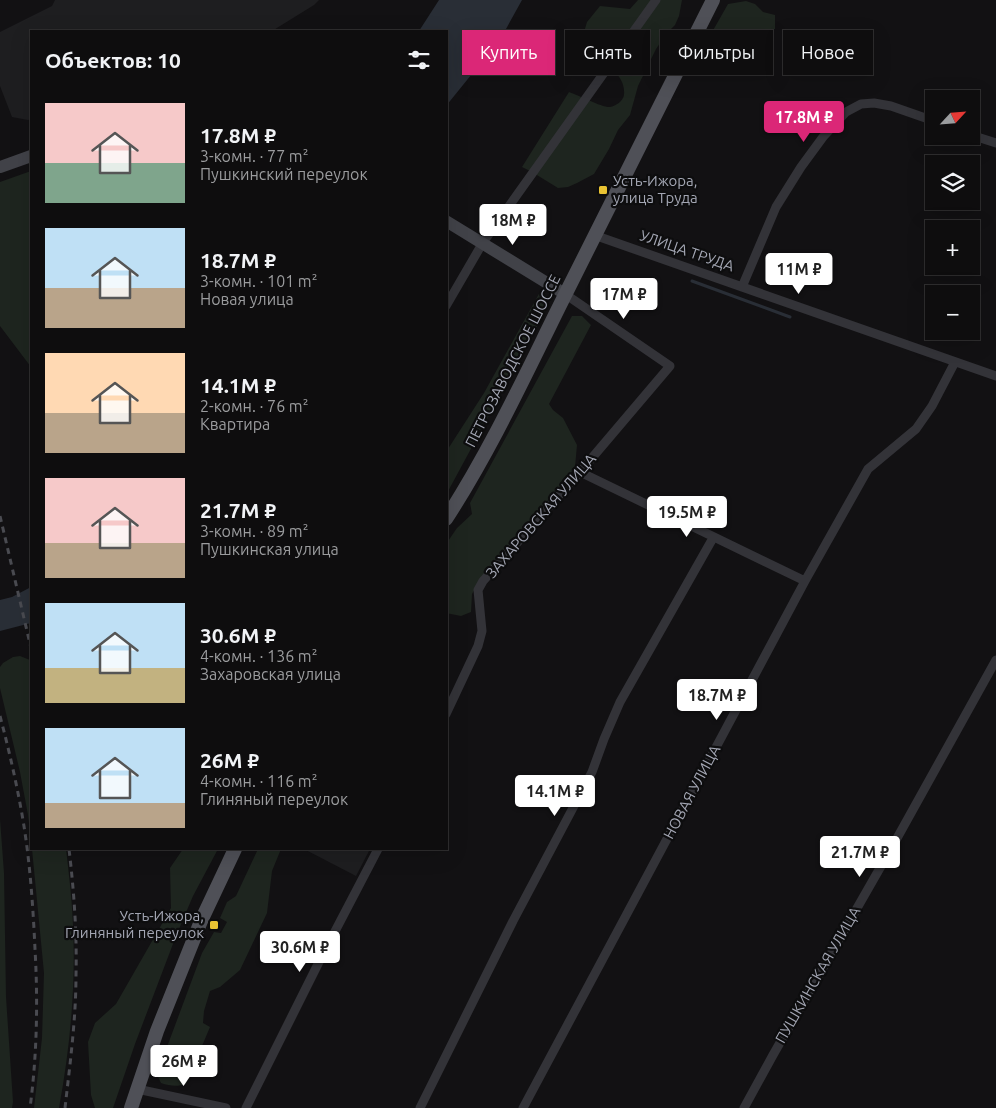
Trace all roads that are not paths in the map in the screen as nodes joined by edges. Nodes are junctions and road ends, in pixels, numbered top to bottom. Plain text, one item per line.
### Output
1 (656, 0) edge
2 (713, 0) edge
3 (925, 119) edge
4 (980, 138) edge
5 (996, 143) edge
6 (30, 156) edge
7 (0, 167) edge
8 (448, 222) edge
9 (594, 235) junction
10 (482, 244) junction
11 (742, 287) junction
12 (565, 294) junction
13 (448, 303) edge
14 (955, 362) junction
15 (996, 376) edge
16 (580, 472) junction
17 (448, 517) edge
18 (713, 538) junction
19 (804, 582) junction
20 (996, 660) edge
21 (448, 710) edge
22 (235, 850) edge
23 (377, 850) edge
24 (138, 1089) junction
25 (131, 1108) edge
26 (226, 1108) edge
27 (246, 1108) edge
28 (420, 1108) edge
29 (523, 1108) edge
30 (744, 1108) edge

1 - 10 street
2 - 9 main road, ПЕТРОЗАВОДСКОЕ ШОССЕ
3 - 11 street
4 - 5 street
6 - 7 main road
8 - 10 main road
9 - 11 street, УЛИЦА ТРУДА
9 - 12 main road, ПЕТРОЗАВОДСКОЕ ШОССЕ
10 - 12 main road
10 - 13 street
11 - 14 street, УЛИЦА ТРУДА
12 - 16 street, ЗАХАРОВСКАЯ УЛИЦА
12 - 17 main road, ПЕТРОЗАВОДСКОЕ ШОССЕ
14 - 15 street, УЛИЦА ТРУДА
14 - 19 street, НОВАЯ УЛИЦА
16 - 18 street
16 - 21 street, ЗАХАРОВСКАЯ УЛИЦА
18 - 19 street
18 - 28 street
19 - 29 street, НОВАЯ УЛИЦА
20 - 30 street, ПУШКИНСКАЯ УЛИЦА
22 - 24 main road
23 - 27 street
24 - 25 main road
24 - 26 street

